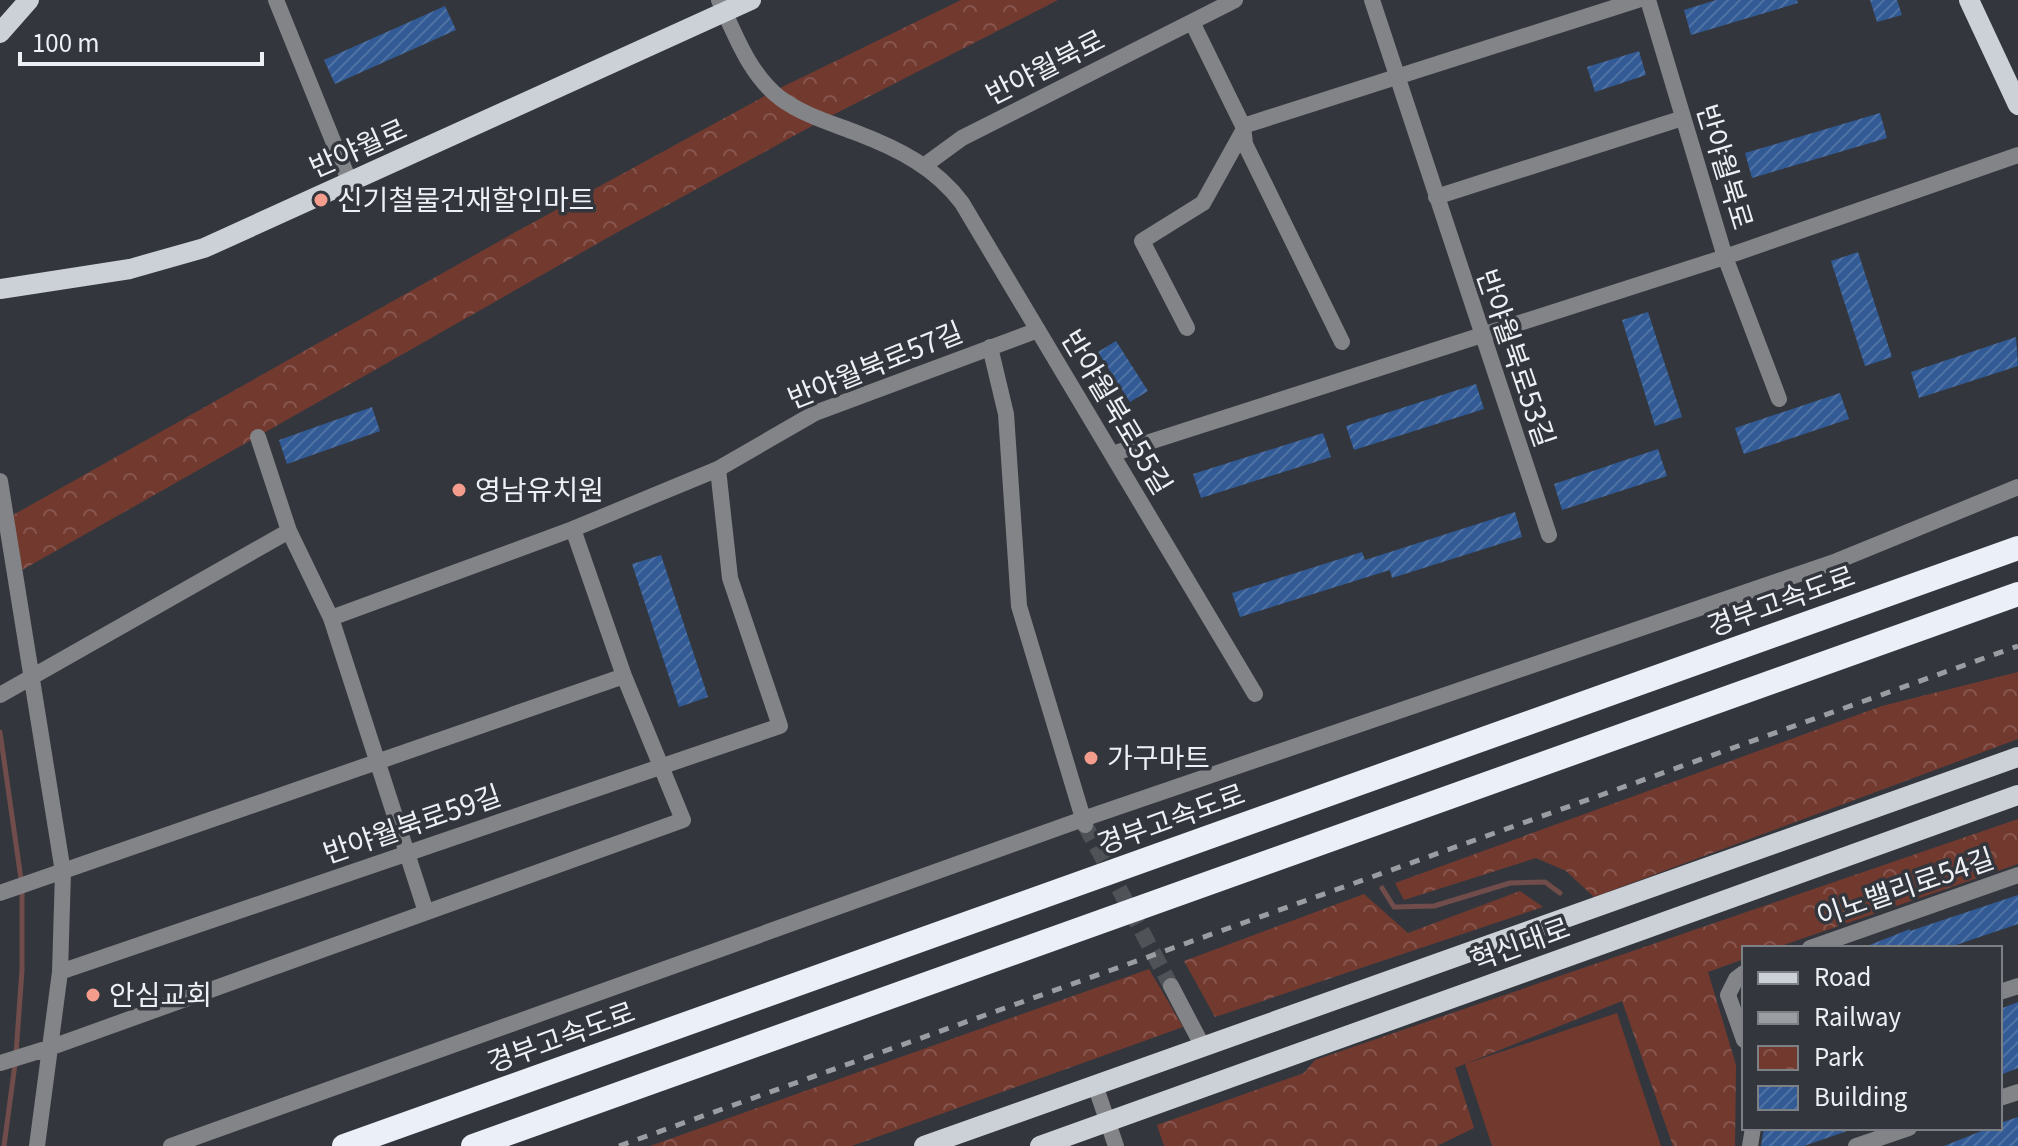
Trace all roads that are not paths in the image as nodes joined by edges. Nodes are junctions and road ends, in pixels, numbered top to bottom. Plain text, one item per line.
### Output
1 (29, 0) edge
2 (276, 0) edge
3 (751, 0) edge
4 (1235, 0) edge
5 (1372, 0) edge
6 (1638, 0) edge
7 (1648, 0) edge
8 (1969, 0) edge
9 (722, 6) edge
10 (1192, 22) junction
11 (0, 33) edge
12 (1397, 77) junction
13 (2018, 105) edge
14 (1683, 118) junction
15 (1243, 129) junction
16 (2018, 155) edge
17 (925, 165) junction
18 (350, 183) junction
19 (1436, 197) junction
20 (1725, 257) junction
21 (0, 289) edge
22 (1187, 328) dead end
23 (1038, 330) junction
24 (1481, 335) junction
25 (1342, 342) dead end
26 (990, 347) junction
27 (1779, 399) dead end
28 (258, 437) dead end
29 (1112, 454) junction
30 (718, 469) junction
31 (0, 481) edge
32 (2018, 487) edge
33 (573, 529) junction
34 (289, 531) junction
35 (1549, 535) dead end
36 (2018, 548) edge
37 (2018, 594) edge
38 (331, 618) junction
39 (624, 676) junction
40 (32, 677) junction
41 (1255, 694) dead end
42 (0, 695) edge
43 (2018, 757) edge
44 (376, 763) junction
45 (663, 766) junction
46 (2018, 795) edge
47 (1084, 822) junction
48 (407, 853) junction
49 (63, 872) junction
50 (2018, 875) edge
51 (0, 893) edge
52 (426, 912) junction
53 (1816, 946) edge
54 (60, 972) junction
55 (1742, 974) edge
56 (1171, 986) tunnel mouth
57 (1742, 1034) edge
58 (52, 1047) junction
59 (1203, 1047) junction
60 (0, 1063) edge
61 (1095, 1085) junction
62 (1107, 1122) junction
63 (1902, 1130) edge
64 (1873, 1138) edge
65 (37, 1146) edge
66 (171, 1146) edge
67 (344, 1146) edge
68 (473, 1146) edge
69 (924, 1146) edge
70 (1040, 1146) edge
71 (1116, 1146) edge
72 (1856, 1146) edge

1 - 11 main road
2 - 18 street
3 - 9 main road, 반야월로
4 - 10 street, 반야월북로
5 - 12 street, 반야월북로53길
6 - 12 street
7 - 14 street, 반야월북로
8 - 13 main road
9 - 17 street
9 - 18 main road, 반야월로
10 - 15 street
10 - 17 street, 반야월북로
12 - 15 street
12 - 19 street, 반야월북로53길
14 - 19 street
14 - 20 street, 반야월북로
15 - 22 street
15 - 25 street
16 - 20 street
17 - 23 street, 반야월북로55길
18 - 21 main road, 반야월로
19 - 24 street, 반야월북로53길
20 - 24 street
20 - 27 street, 반야월북로
23 - 26 street, 반야월북로57길
23 - 29 street, 반야월북로55길
24 - 29 street
24 - 35 street, 반야월북로53길
26 - 30 street, 반야월북로57길
26 - 47 street
28 - 34 street
29 - 41 street, 반야월북로55길
30 - 33 street, 반야월북로57길
30 - 45 street, 반야월북로59길
31 - 40 street
32 - 47 street
33 - 38 street, 반야월북로57길
33 - 39 street
34 - 38 street
34 - 40 street
36 - 67 highway, 경부고속도로
37 - 68 highway
38 - 44 street
39 - 44 street
39 - 45 street
40 - 42 street
40 - 49 street
43 - 59 main road
44 - 48 street
44 - 49 street
45 - 48 street, 반야월북로59길
45 - 52 street
46 - 62 main road, 혁신대로
47 - 66 street
48 - 52 street
48 - 54 street, 반야월북로59길
49 - 51 street
49 - 54 street
50 - 53 street, 이노밸리로54길
52 - 58 street
54 - 58 street
55 - 57 street
56 - 59 street
58 - 60 street
58 - 65 street
59 - 61 main road
61 - 62 street
61 - 69 main road
62 - 70 main road, 혁신대로
62 - 71 street
63 - 64 street
64 - 72 street

